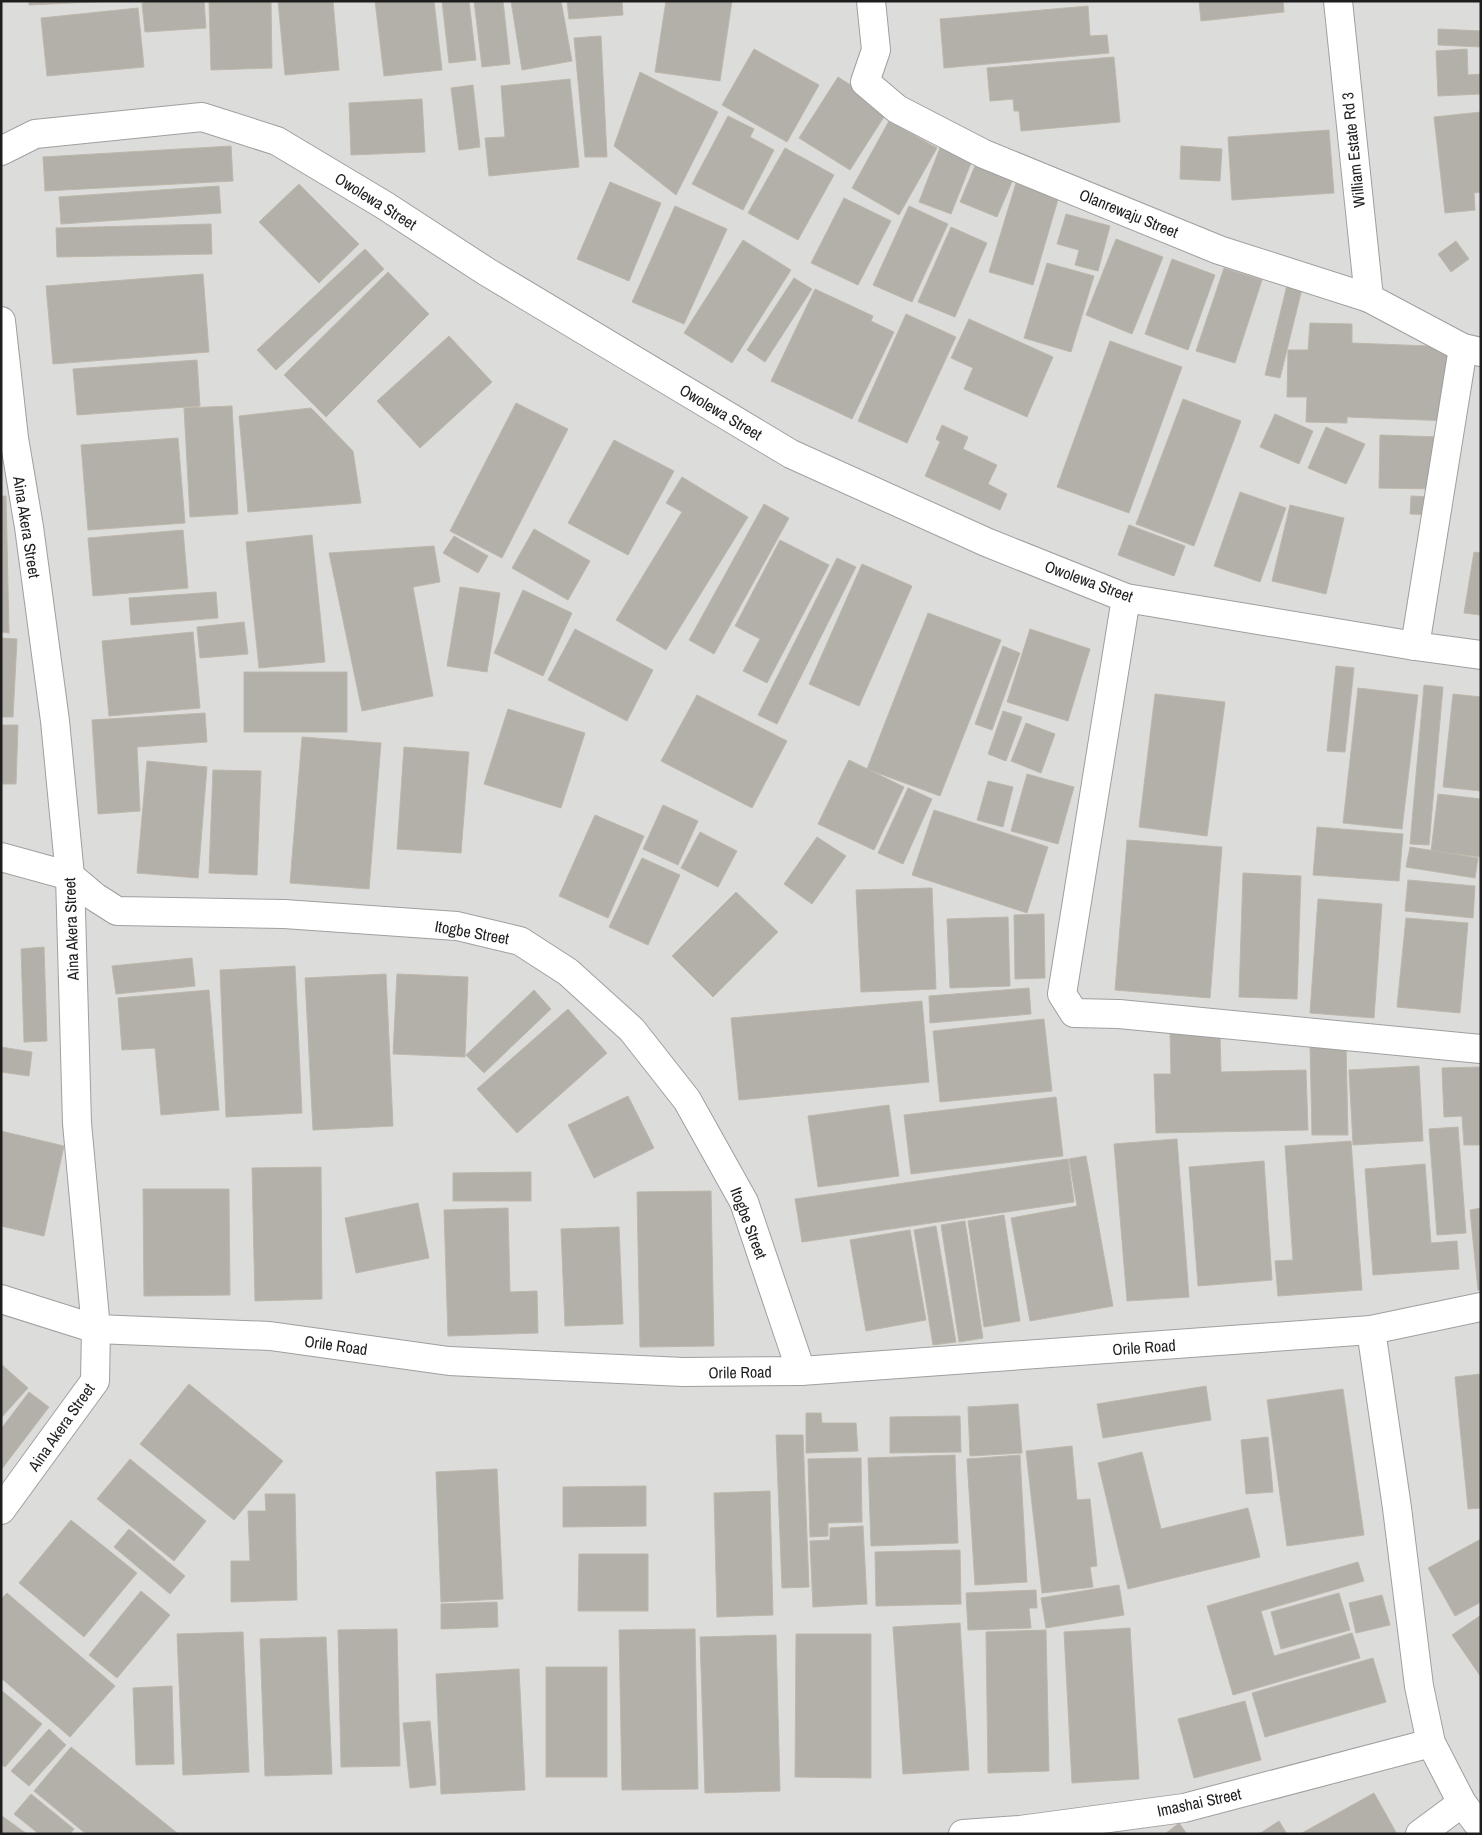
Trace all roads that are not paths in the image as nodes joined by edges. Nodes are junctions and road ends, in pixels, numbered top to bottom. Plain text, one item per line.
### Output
1 (871, 1) edge
2 (1338, 1) edge
3 (1, 151) edge
4 (1369, 298) junction
5 (1, 321) edge
6 (1472, 350) edge
7 (7, 437) edge
8 (1126, 598) junction
9 (1415, 646) junction
10 (1481, 655) edge
11 (1, 857) edge
12 (70, 876) junction
13 (1481, 1049) edge
14 (1, 1299) edge
15 (1481, 1307) edge
16 (96, 1329) junction
17 (1371, 1330) junction
18 (801, 1371) junction
19 (1, 1510) edge
20 (1431, 1743) junction
21 (1462, 1803) junction
22 (1481, 1828) edge
23 (962, 1834) edge
24 (1420, 1834) edge

1 - 4 street, Olanrewaju Street
2 - 4 street, William Estate Rd 3
3 - 8 street, Owolewa Street
4 - 6 street, Olanrewaju Street
5 - 7 street, Aina Akera Street
6 - 9 street
7 - 12 street, Aina Akera Street
8 - 9 street, Owolewa Street
8 - 13 street
9 - 10 street, Owolewa Street
11 - 12 street, Itogbe Street
12 - 16 street, Aina Akera Street
12 - 18 street, Itogbe Street
14 - 16 street, Orile Road
15 - 17 street, Orile Road
16 - 18 street, Orile Road
16 - 19 street, Aina Akera Street
17 - 18 street, Orile Road
17 - 20 street
20 - 21 street
20 - 23 street, Imashai Street
21 - 22 street
21 - 24 street

